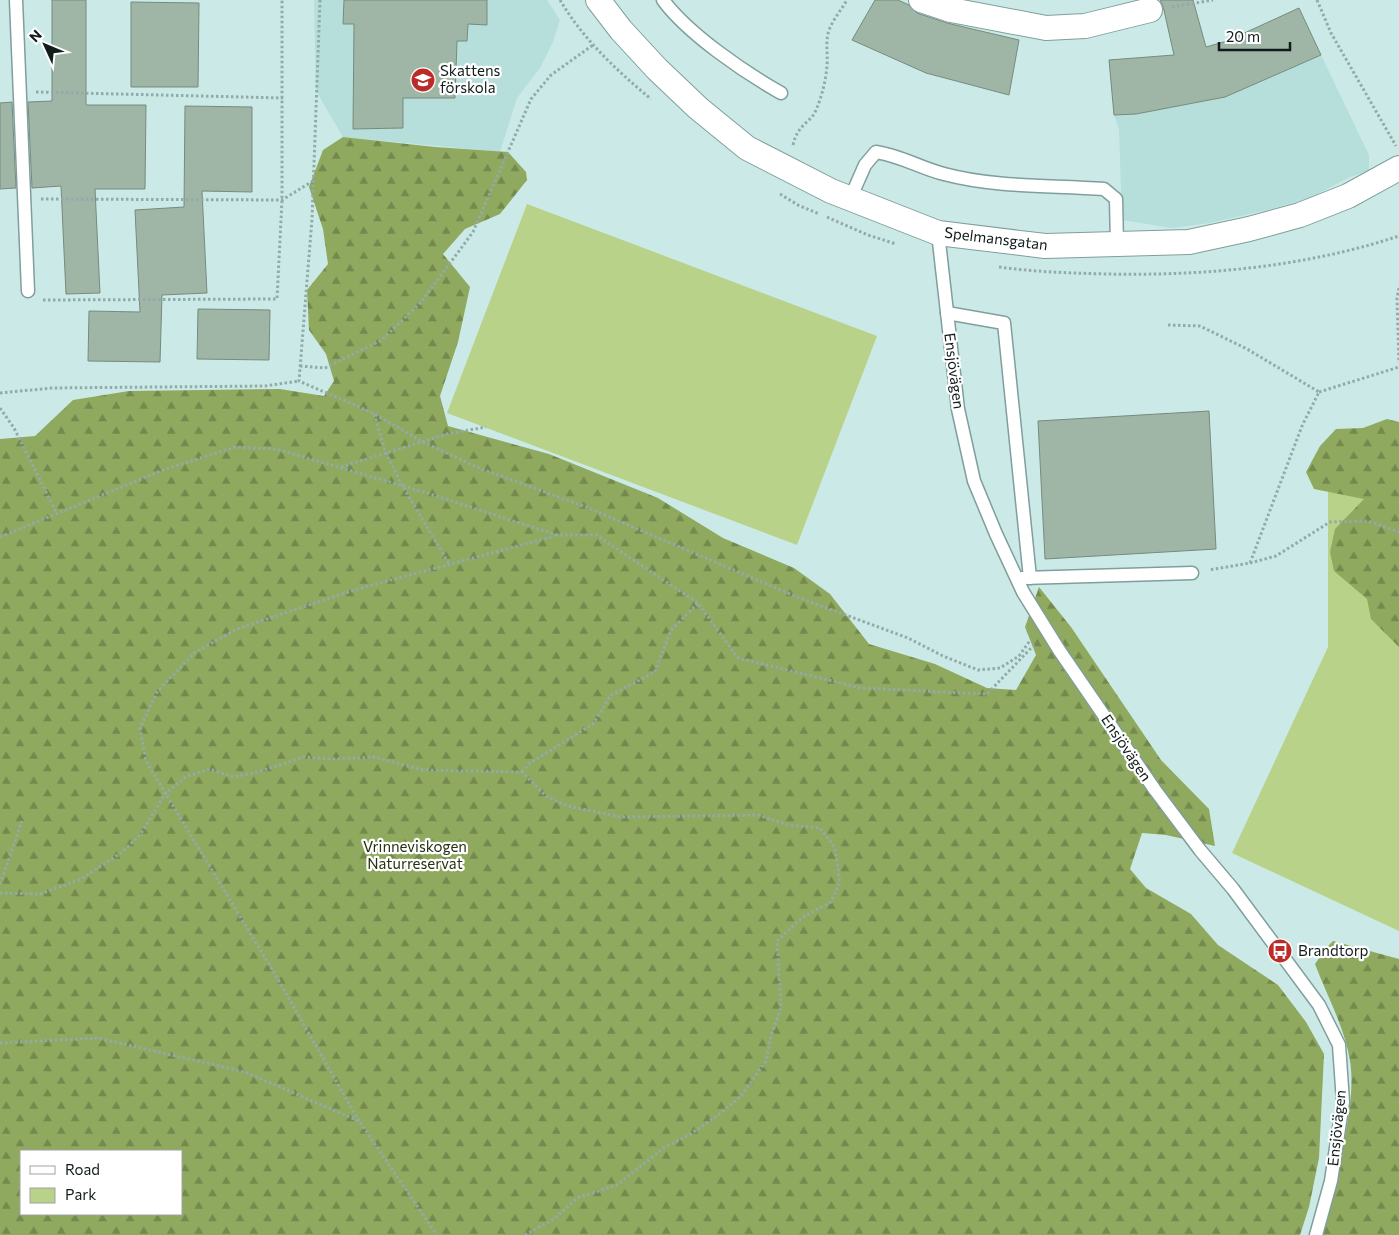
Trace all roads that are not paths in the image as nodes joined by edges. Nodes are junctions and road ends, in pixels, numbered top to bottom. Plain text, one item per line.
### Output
1 (16, 0) edge
2 (598, 0) edge
3 (663, 0) edge
4 (921, 0) edge
5 (1150, 10) road end
6 (781, 93) dead end
7 (1399, 168) edge
8 (850, 199) junction
9 (938, 233) junction
10 (1117, 245) junction
11 (28, 291) road end
12 (947, 313) junction
13 (1192, 573) road end
14 (1023, 578) junction
15 (1316, 1235) edge

1 - 11 lane
2 - 8 street, Spelmansgatan
3 - 6 lane
4 - 5 street
7 - 10 street, Spelmansgatan
8 - 9 street, Spelmansgatan
8 - 10 lane
9 - 10 street, Spelmansgatan
9 - 12 lane, Ensjövägen
12 - 14 lane, Ensjövägen
12 - 14 lane
13 - 14 lane
14 - 15 lane, Ensjövägen

